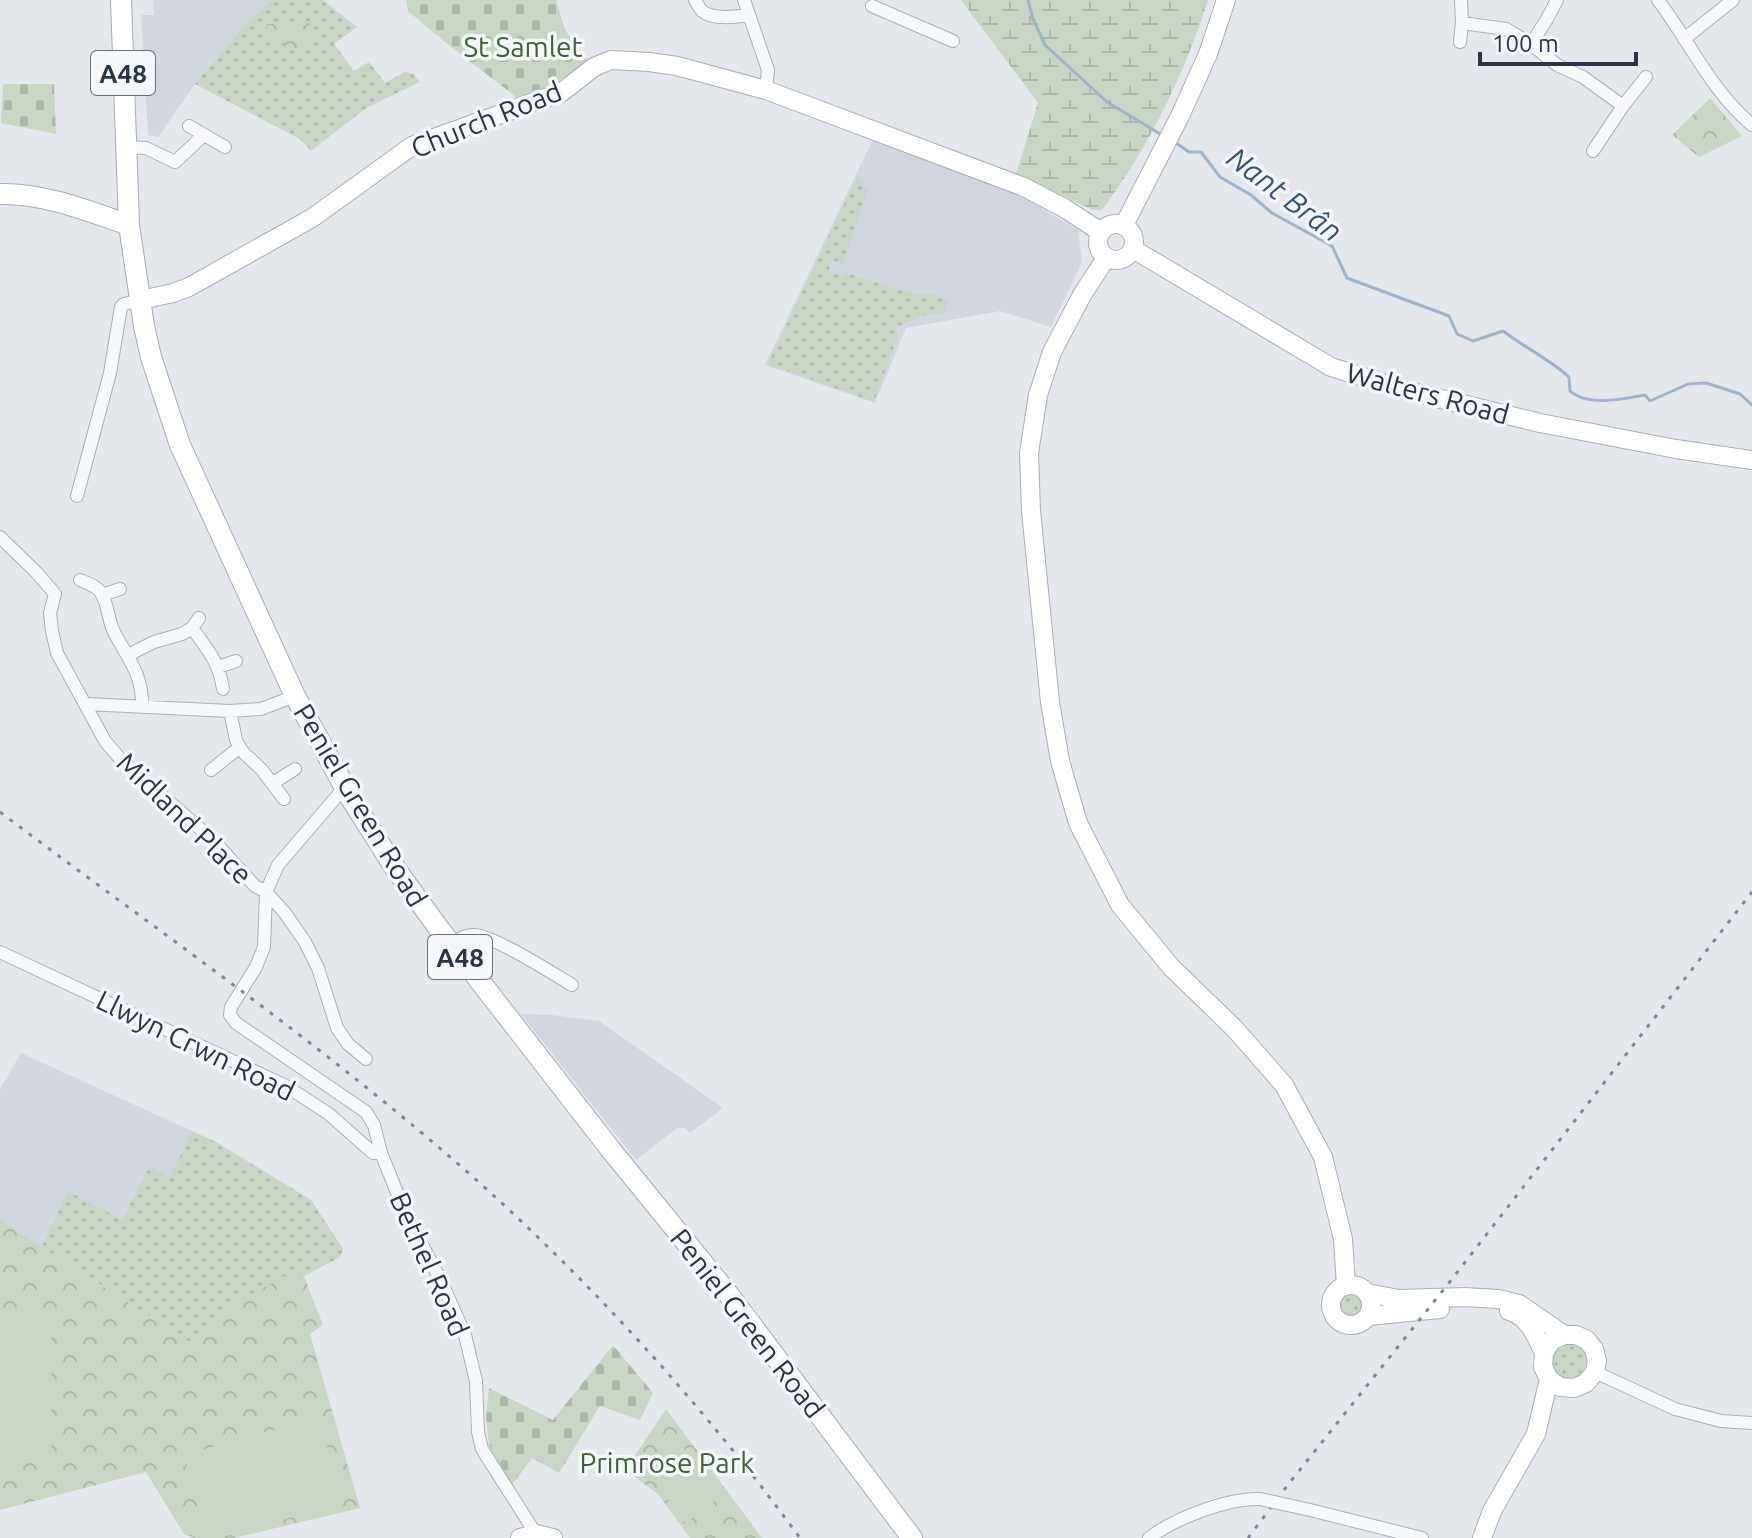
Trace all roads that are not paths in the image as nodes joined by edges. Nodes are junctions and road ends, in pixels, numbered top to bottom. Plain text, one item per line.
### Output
1 (121, 0) edge
2 (695, 0) edge
3 (744, 0) edge
4 (1226, 0) edge
5 (1461, 0) edge
6 (1557, 0) edge
7 (1658, 0) edge
8 (1733, 0) edge
9 (872, 6) dead end
10 (891, 6) edge
11 (748, 15) junction
12 (1462, 23) junction
13 (1684, 39) junction
14 (953, 41) dead end
15 (1460, 42) dead end
16 (1531, 44) junction
17 (1646, 77) dead end
18 (766, 90) junction
19 (1623, 106) junction
20 (1752, 125) edge
21 (189, 126) dead end
22 (204, 135) junction
23 (126, 147) junction
24 (225, 147) dead end
25 (1593, 151) dead end
26 (127, 168) junction
27 (0, 194) edge
28 (97, 215) junction
29 (129, 225) junction
30 (1124, 225) junction
31 (1101, 232) junction
32 (1133, 249) junction
33 (1106, 258) junction
34 (141, 300) junction
35 (1752, 460) edge
36 (77, 496) dead end
37 (0, 537) edge
38 (80, 580) dead end
39 (120, 589) dead end
40 (102, 595) junction
41 (128, 655) junction
42 (236, 661) dead end
43 (218, 667) junction
44 (223, 689) dead end
45 (295, 696) junction
46 (86, 704) junction
47 (142, 707) junction
48 (230, 711) junction
49 (240, 747) junction
50 (295, 769) dead end
51 (211, 770) dead end
52 (273, 783) junction
53 (344, 788) junction
54 (284, 799) dead end
55 (266, 892) junction
56 (451, 945) junction
57 (0, 952) edge
58 (572, 985) dead end
59 (366, 1059) dead end
60 (297, 1066) junction
61 (286, 1086) junction
62 (381, 1153) junction
63 (1346, 1286) junction
64 (1367, 1293) junction
65 (1368, 1316) junction
66 (1564, 1335) junction
67 (1544, 1353) junction
68 (1595, 1372) junction
69 (1549, 1379) junction
70 (1752, 1423) edge
71 (536, 1537) edge
72 (912, 1538) edge
73 (1149, 1538) edge
74 (1422, 1538) edge
75 (1482, 1538) edge

1 - 23 main road, A48
2 - 11 street
3 - 11 street
4 - 30 main road
5 - 12 street
6 - 16 street
7 - 13 street
8 - 13 street
9 - 10 street
10 - 14 street
11 - 18 street
12 - 15 street
12 - 16 street
13 - 20 street
16 - 19 street
17 - 19 street
18 - 31 main road
18 - 34 main road, Church Road
19 - 25 street
21 - 22 street
22 - 23 street
22 - 24 street
23 - 26 main road, A48
26 - 28 main road
26 - 29 main road, A48
27 - 28 main road
28 - 29 main road
29 - 34 main road, Peniel Green Road / A48
30 - 31 main road
30 - 32 main road
31 - 33 main road
32 - 33 main road
32 - 35 main road, Walters Road
33 - 63 main road
34 - 36 street
34 - 45 main road, Peniel Green Road / A48
37 - 46 street, Midland Place
38 - 40 street
39 - 40 street
40 - 41 street
41 - 43 street
41 - 47 street
42 - 43 street
43 - 44 street
45 - 48 street
45 - 53 main road, Peniel Green Road / A48
46 - 47 street
46 - 55 street, Midland Place
47 - 48 street
48 - 49 street
49 - 51 street
49 - 52 street
50 - 52 street
52 - 54 street
53 - 55 street
53 - 56 main road, Peniel Green Road / A48
55 - 59 street, Midland Place
55 - 60 street, Bethel Road
56 - 58 street
56 - 72 main road, Peniel Green Road / A48
57 - 61 street, Llwyn Crwn Road
60 - 61 street
60 - 62 street, Bethel Road
61 - 62 street, Llwyn Crwn Road
62 - 71 street, Bethel Road
63 - 64 main road
63 - 65 main road
64 - 65 main road
64 - 66 main road
65 - 67 main road
66 - 67 main road
66 - 68 main road
67 - 69 main road
68 - 69 main road
68 - 70 street
69 - 75 main road
73 - 74 street, bridge

